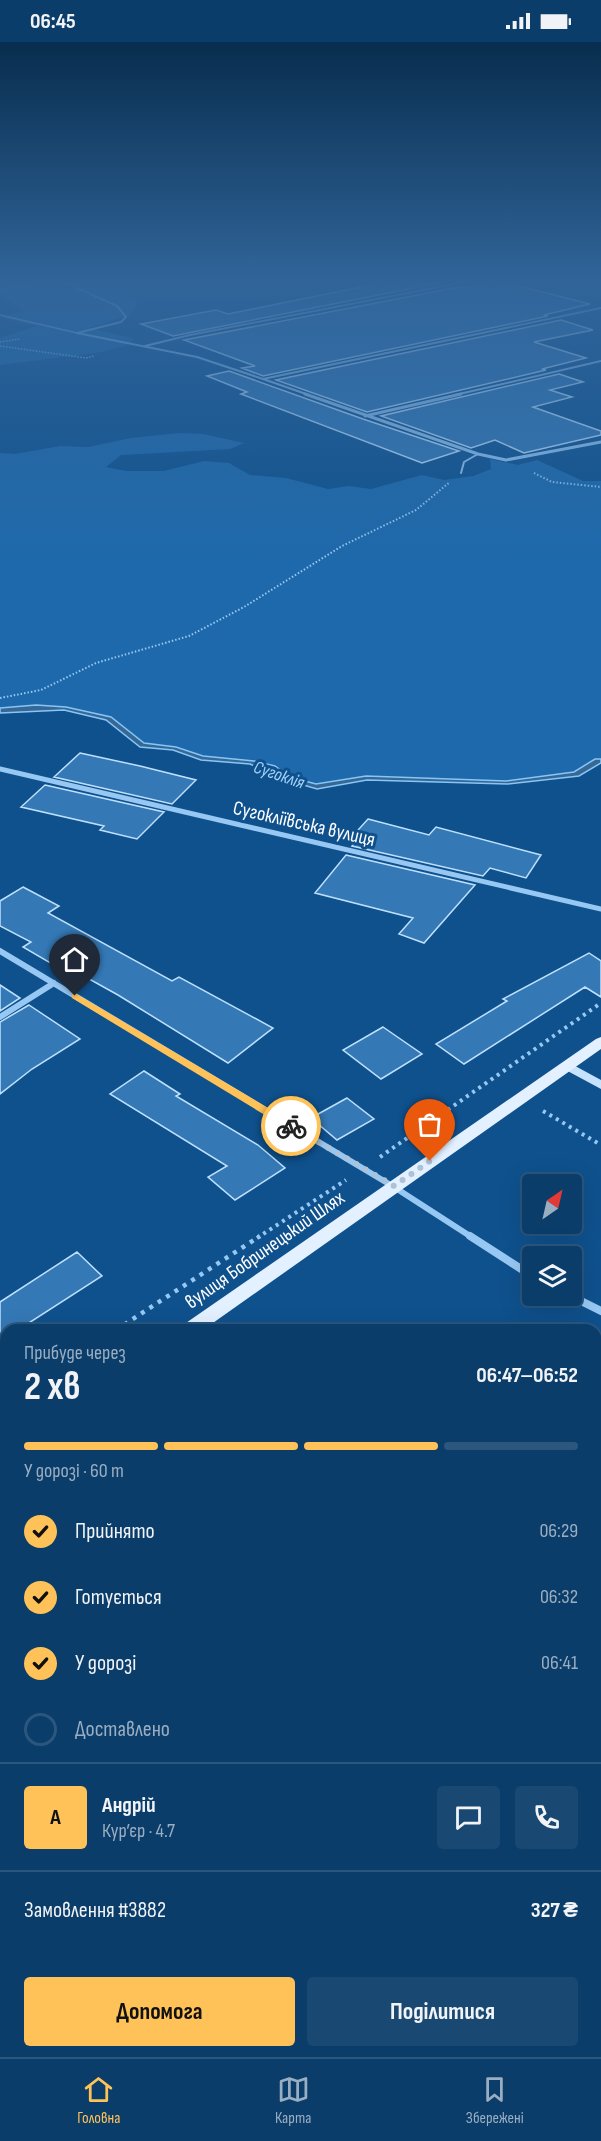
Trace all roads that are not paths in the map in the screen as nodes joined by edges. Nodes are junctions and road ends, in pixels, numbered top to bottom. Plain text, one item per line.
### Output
1 (248, 374) edge
2 (287, 374) edge
3 (545, 374) edge
4 (263, 379) junction
5 (365, 416) junction
6 (601, 442) edge
7 (478, 454) junction
8 (461, 473) road end
9 (0, 769) edge
10 (601, 909) edge
11 (0, 951) edge
12 (54, 983) junction
13 (0, 1017) edge
14 (601, 1042) edge
15 (566, 1065) junction
16 (601, 1084) edge
17 (394, 1186) junction
18 (522, 1269) edge
19 (582, 1302) edge
20 (601, 1311) edge
21 (198, 1324) edge

1 - 4 street
2 - 4 street
3 - 5 street
4 - 5 street
5 - 7 street
6 - 7 street
7 - 8 lane
9 - 10 street, Сугокліївська вулиця
11 - 12 street
12 - 13 street
12 - 17 street
14 - 15 main road, вулиця Бобринецький Шлях
15 - 16 street
15 - 17 main road, вулиця Бобринецький Шлях
17 - 18 street
17 - 21 main road, вулиця Бобринецький Шлях
19 - 20 street

